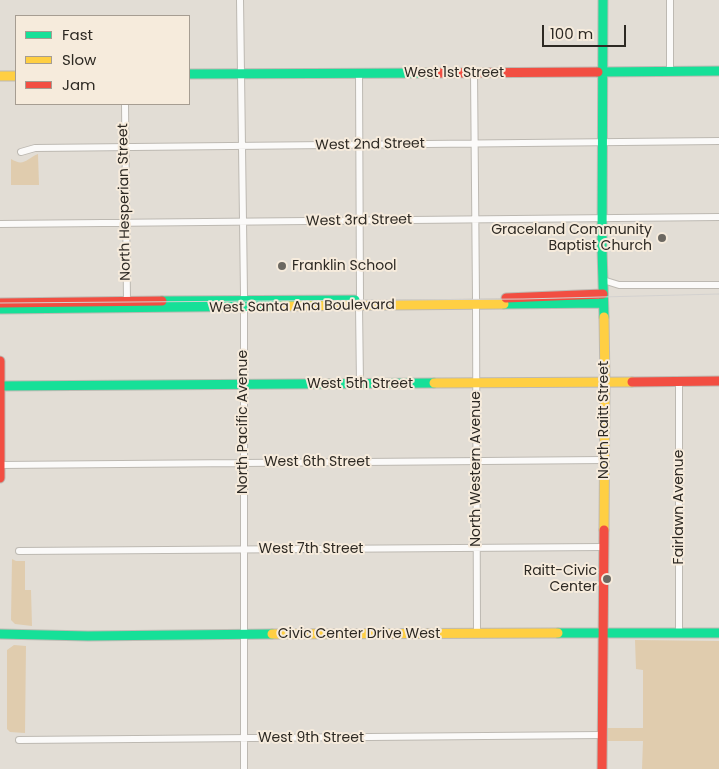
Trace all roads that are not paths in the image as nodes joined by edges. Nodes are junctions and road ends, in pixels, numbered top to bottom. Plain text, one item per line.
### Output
1 (240, 0) edge
2 (603, 0) edge
3 (670, 0) edge
4 (670, 71) junction
5 (719, 71) edge
6 (474, 72) junction
7 (602, 72) junction
8 (359, 73) junction
9 (190, 74) edge
10 (241, 74) junction
11 (0, 76) edge
12 (15, 76) edge
13 (124, 105) edge
14 (719, 141) edge
15 (603, 143) junction
16 (474, 144) junction
17 (359, 145) junction
18 (241, 146) junction
19 (125, 147) junction
20 (21, 152) dead end
21 (719, 217) edge
22 (602, 218) junction
23 (474, 220) junction
24 (359, 221) junction
25 (242, 222) junction
26 (125, 223) junction
27 (0, 224) edge
28 (603, 280) junction
29 (719, 284) edge
30 (603, 299) junction
31 (126, 301) junction
32 (476, 301) junction
33 (0, 303) edge
34 (360, 303) junction
35 (244, 304) junction
36 (0, 309) edge
37 (0, 361) edge
38 (719, 381) edge
39 (605, 382) junction
40 (679, 382) junction
41 (243, 384) junction
42 (360, 384) junction
43 (476, 384) junction
44 (1, 386) junction
45 (604, 460) junction
46 (476, 461) junction
47 (243, 463) junction
48 (0, 465) edge
49 (0, 478) edge
50 (603, 547) junction
51 (477, 548) junction
52 (244, 549) junction
53 (19, 551) dead end
54 (603, 633) junction
55 (679, 633) junction
56 (719, 633) edge
57 (0, 634) edge
58 (477, 634) junction
59 (244, 635) junction
60 (602, 735) junction
61 (244, 738) junction
62 (19, 740) dead end
63 (244, 769) edge
64 (602, 769) edge

1 - 10 street, North Pacific Avenue
2 - 7 main road, North Raitt Street
3 - 4 street
4 - 5 main road, West 1st Street
4 - 7 main road, West 1st Street
6 - 7 main road, West 1st Street
6 - 8 main road, West 1st Street
6 - 16 street, North Western Avenue
7 - 15 main road, North Raitt Street
8 - 10 main road, West 1st Street
8 - 17 street
9 - 10 main road, West 1st Street
10 - 18 street, North Pacific Avenue
11 - 12 main road
13 - 19 street, North Hesperian Street
14 - 15 street, West 2nd Street
15 - 16 street, West 2nd Street
15 - 22 main road, North Raitt Street
16 - 17 street, West 2nd Street
16 - 23 street, North Western Avenue
17 - 18 street, West 2nd Street
17 - 24 street
18 - 19 street, West 2nd Street
18 - 25 street, North Pacific Avenue
19 - 20 street, West 2nd Street
19 - 26 street, North Hesperian Street
21 - 22 street, West 3rd Street
22 - 23 street, West 3rd Street
22 - 28 main road, North Raitt Street
23 - 24 street, West 3rd Street
23 - 32 street, North Western Avenue
24 - 25 street, West 3rd Street
24 - 34 street
25 - 26 street, West 3rd Street
25 - 35 street, North Pacific Avenue
26 - 27 street, West 3rd Street
26 - 31 street, North Hesperian Street
28 - 29 street
28 - 30 main road, North Raitt Street
30 - 32 main road, West Santa Ana Boulevard
30 - 39 main road, North Raitt Street
31 - 33 main road, West Santa Ana Boulevard
31 - 35 main road, West Santa Ana Boulevard
32 - 34 main road, West Santa Ana Boulevard
32 - 43 street, North Western Avenue
34 - 35 main road, West Santa Ana Boulevard
34 - 42 street
35 - 36 main road, West Santa Ana Boulevard
35 - 41 street, North Pacific Avenue
37 - 44 main road
38 - 40 main road, West 5th Street
39 - 40 main road, West 5th Street
39 - 43 main road, West 5th Street
39 - 45 main road, North Raitt Street
40 - 55 street, Fairlawn Avenue
41 - 42 main road, West 5th Street
41 - 44 main road, West 5th Street
41 - 47 street, North Pacific Avenue
42 - 43 main road, West 5th Street
43 - 46 street, North Western Avenue
44 - 48 main road
45 - 46 street, West 6th Street
45 - 50 main road, North Raitt Street
46 - 47 street, West 6th Street
46 - 51 street, North Western Avenue
47 - 48 street, West 6th Street
47 - 52 street, North Pacific Avenue
48 - 49 main road
50 - 51 street, West 7th Street
50 - 54 main road, North Raitt Street
51 - 52 street, West 7th Street
51 - 58 street, North Western Avenue
52 - 53 street, West 7th Street
52 - 59 street, North Pacific Avenue
54 - 55 main road, Civic Center Drive West
54 - 58 main road, Civic Center Drive West
54 - 60 main road, North Raitt Street
55 - 56 main road, Civic Center Drive West
57 - 59 main road, Civic Center Drive West
58 - 59 main road, Civic Center Drive West
59 - 61 street, North Pacific Avenue
60 - 61 street, West 9th Street
60 - 64 main road, North Raitt Street
61 - 62 street, West 9th Street
61 - 63 street, North Pacific Avenue

